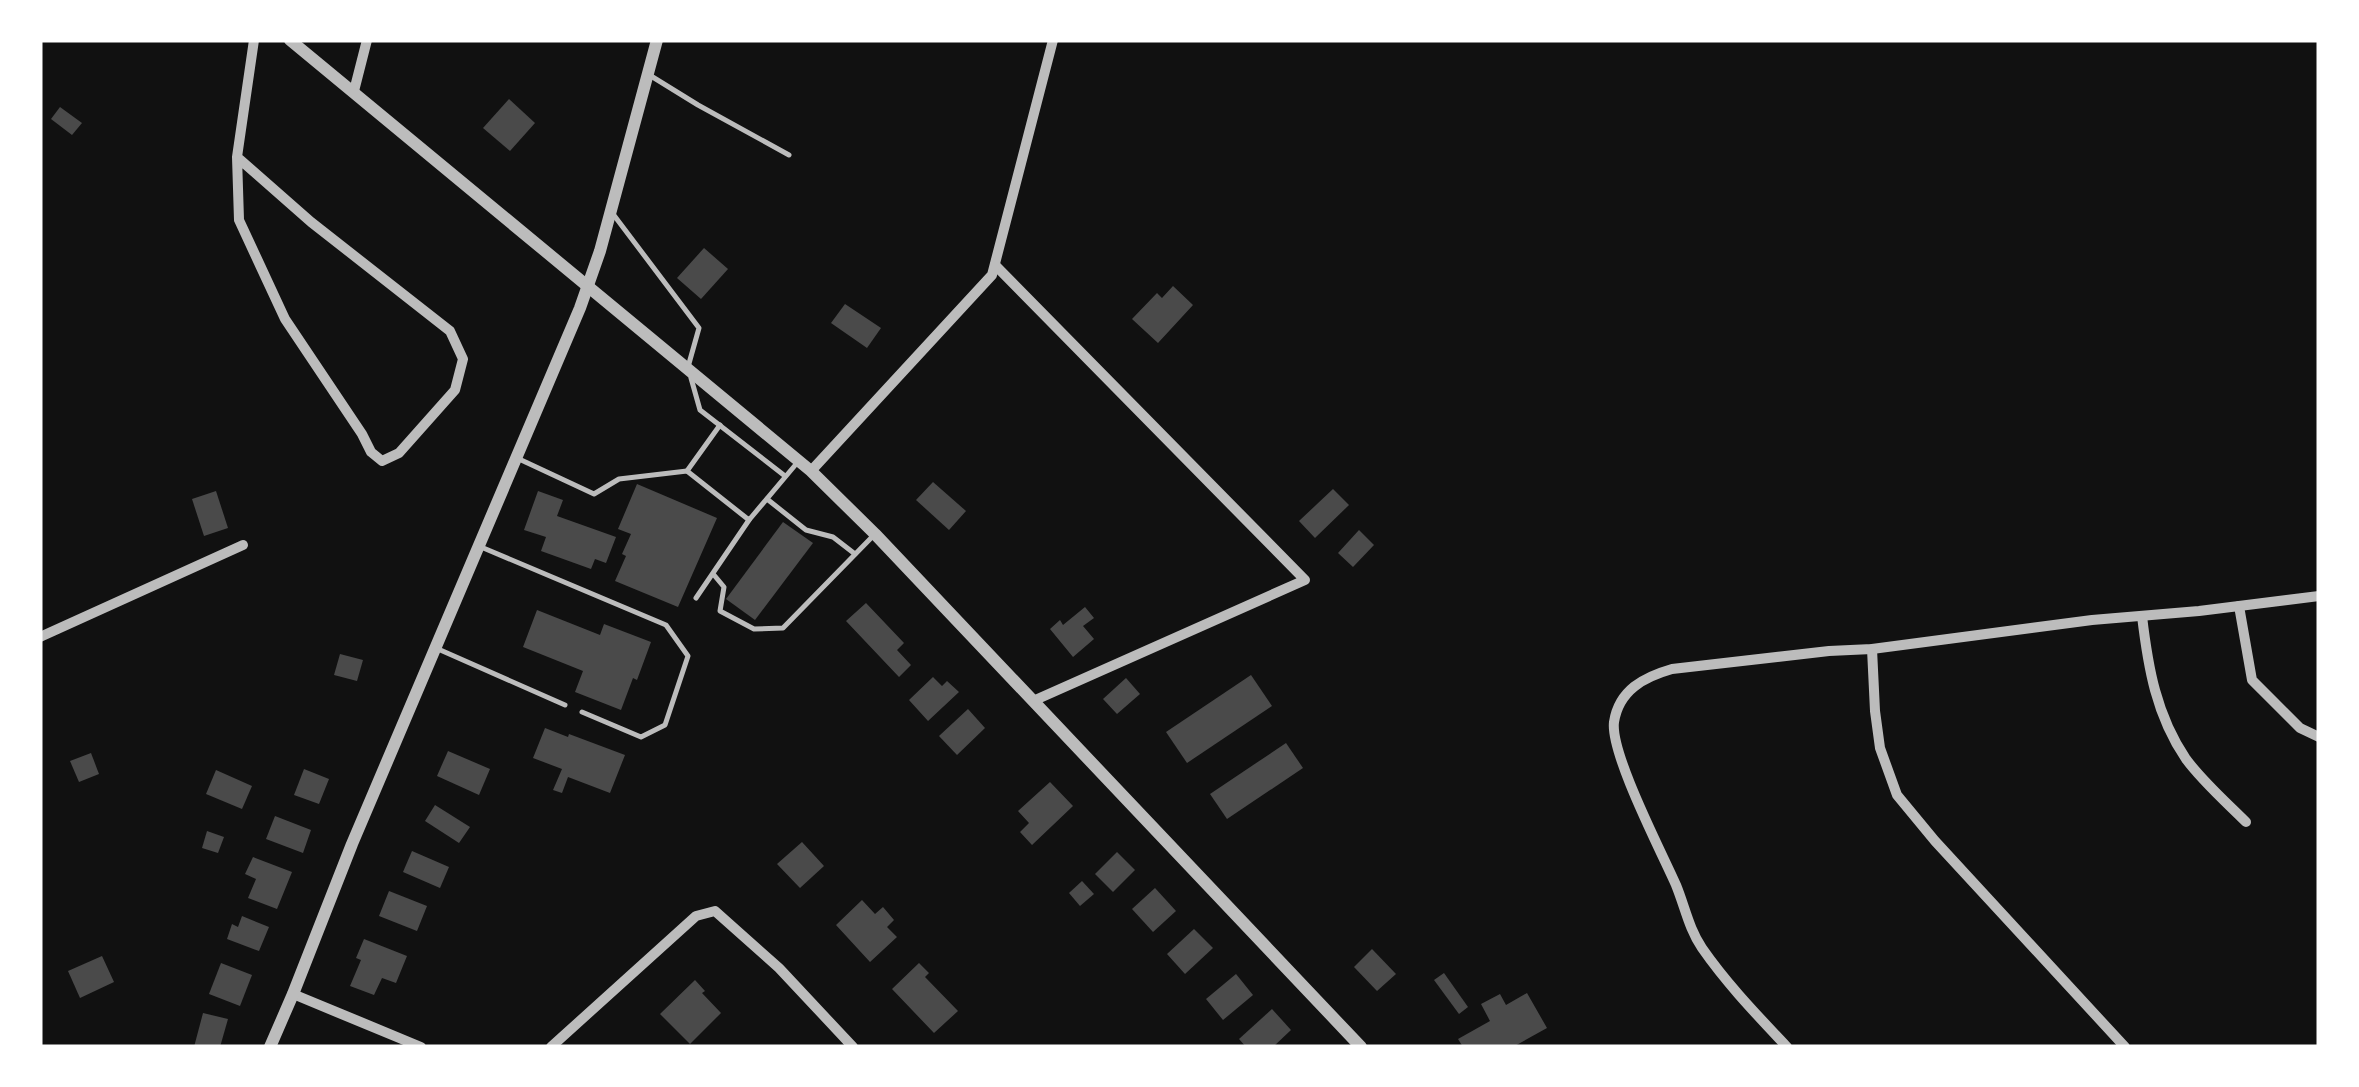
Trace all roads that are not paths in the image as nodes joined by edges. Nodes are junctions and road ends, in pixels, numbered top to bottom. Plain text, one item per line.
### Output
1 (254, 40) edge
2 (290, 40) edge
3 (367, 40) edge
4 (658, 40) edge
5 (1053, 40) edge
6 (648, 75) junction
7 (354, 92) junction
8 (788, 154) dead end
9 (237, 158) junction
10 (611, 211) junction
11 (995, 265) junction
12 (588, 285) junction
13 (687, 366) junction
14 (720, 424) junction
15 (516, 458) junction
16 (799, 460) junction
17 (811, 470) junction
18 (688, 471) junction
19 (785, 476) junction
20 (767, 499) junction
21 (749, 520) junction
22 (875, 534) junction
23 (243, 545) dead end
24 (478, 546) junction
25 (855, 554) junction
26 (714, 574) junction
27 (2319, 596) edge
28 (696, 598) dead end
29 (2239, 606) junction
30 (2142, 616) junction
31 (40, 638) edge
32 (435, 648) junction
33 (1872, 649) junction
34 (1033, 701) junction
35 (565, 705) dead end
36 (582, 712) dead end
37 (2319, 737) edge
38 (2246, 822) dead end
39 (293, 994) junction
40 (270, 1047) edge
41 (420, 1047) edge
42 (551, 1047) edge
43 (853, 1047) edge
44 (1360, 1047) edge
45 (1787, 1047) edge
46 (2125, 1047) edge

1 - 9 street
2 - 7 street
3 - 7 street
4 - 6 street
5 - 11 street
6 - 8 lane
6 - 10 street
7 - 12 street
9 - 9 street
10 - 12 street
10 - 13 lane
11 - 17 street
11 - 34 street
12 - 13 street
12 - 15 street
13 - 14 lane
13 - 16 street
14 - 18 lane
14 - 19 lane
15 - 18 lane
15 - 24 street
16 - 17 street
16 - 19 lane
17 - 22 street
18 - 21 lane
19 - 20 lane
20 - 21 lane
20 - 25 lane
21 - 26 lane
22 - 25 lane
22 - 34 street
23 - 31 street
24 - 32 street
24 - 36 lane
25 - 26 lane
26 - 28 lane
27 - 29 street
29 - 30 street
29 - 37 street
30 - 33 street
30 - 38 street
32 - 35 lane
32 - 39 street
33 - 45 street
33 - 46 street
34 - 44 street
39 - 40 street
39 - 41 street
42 - 43 street

